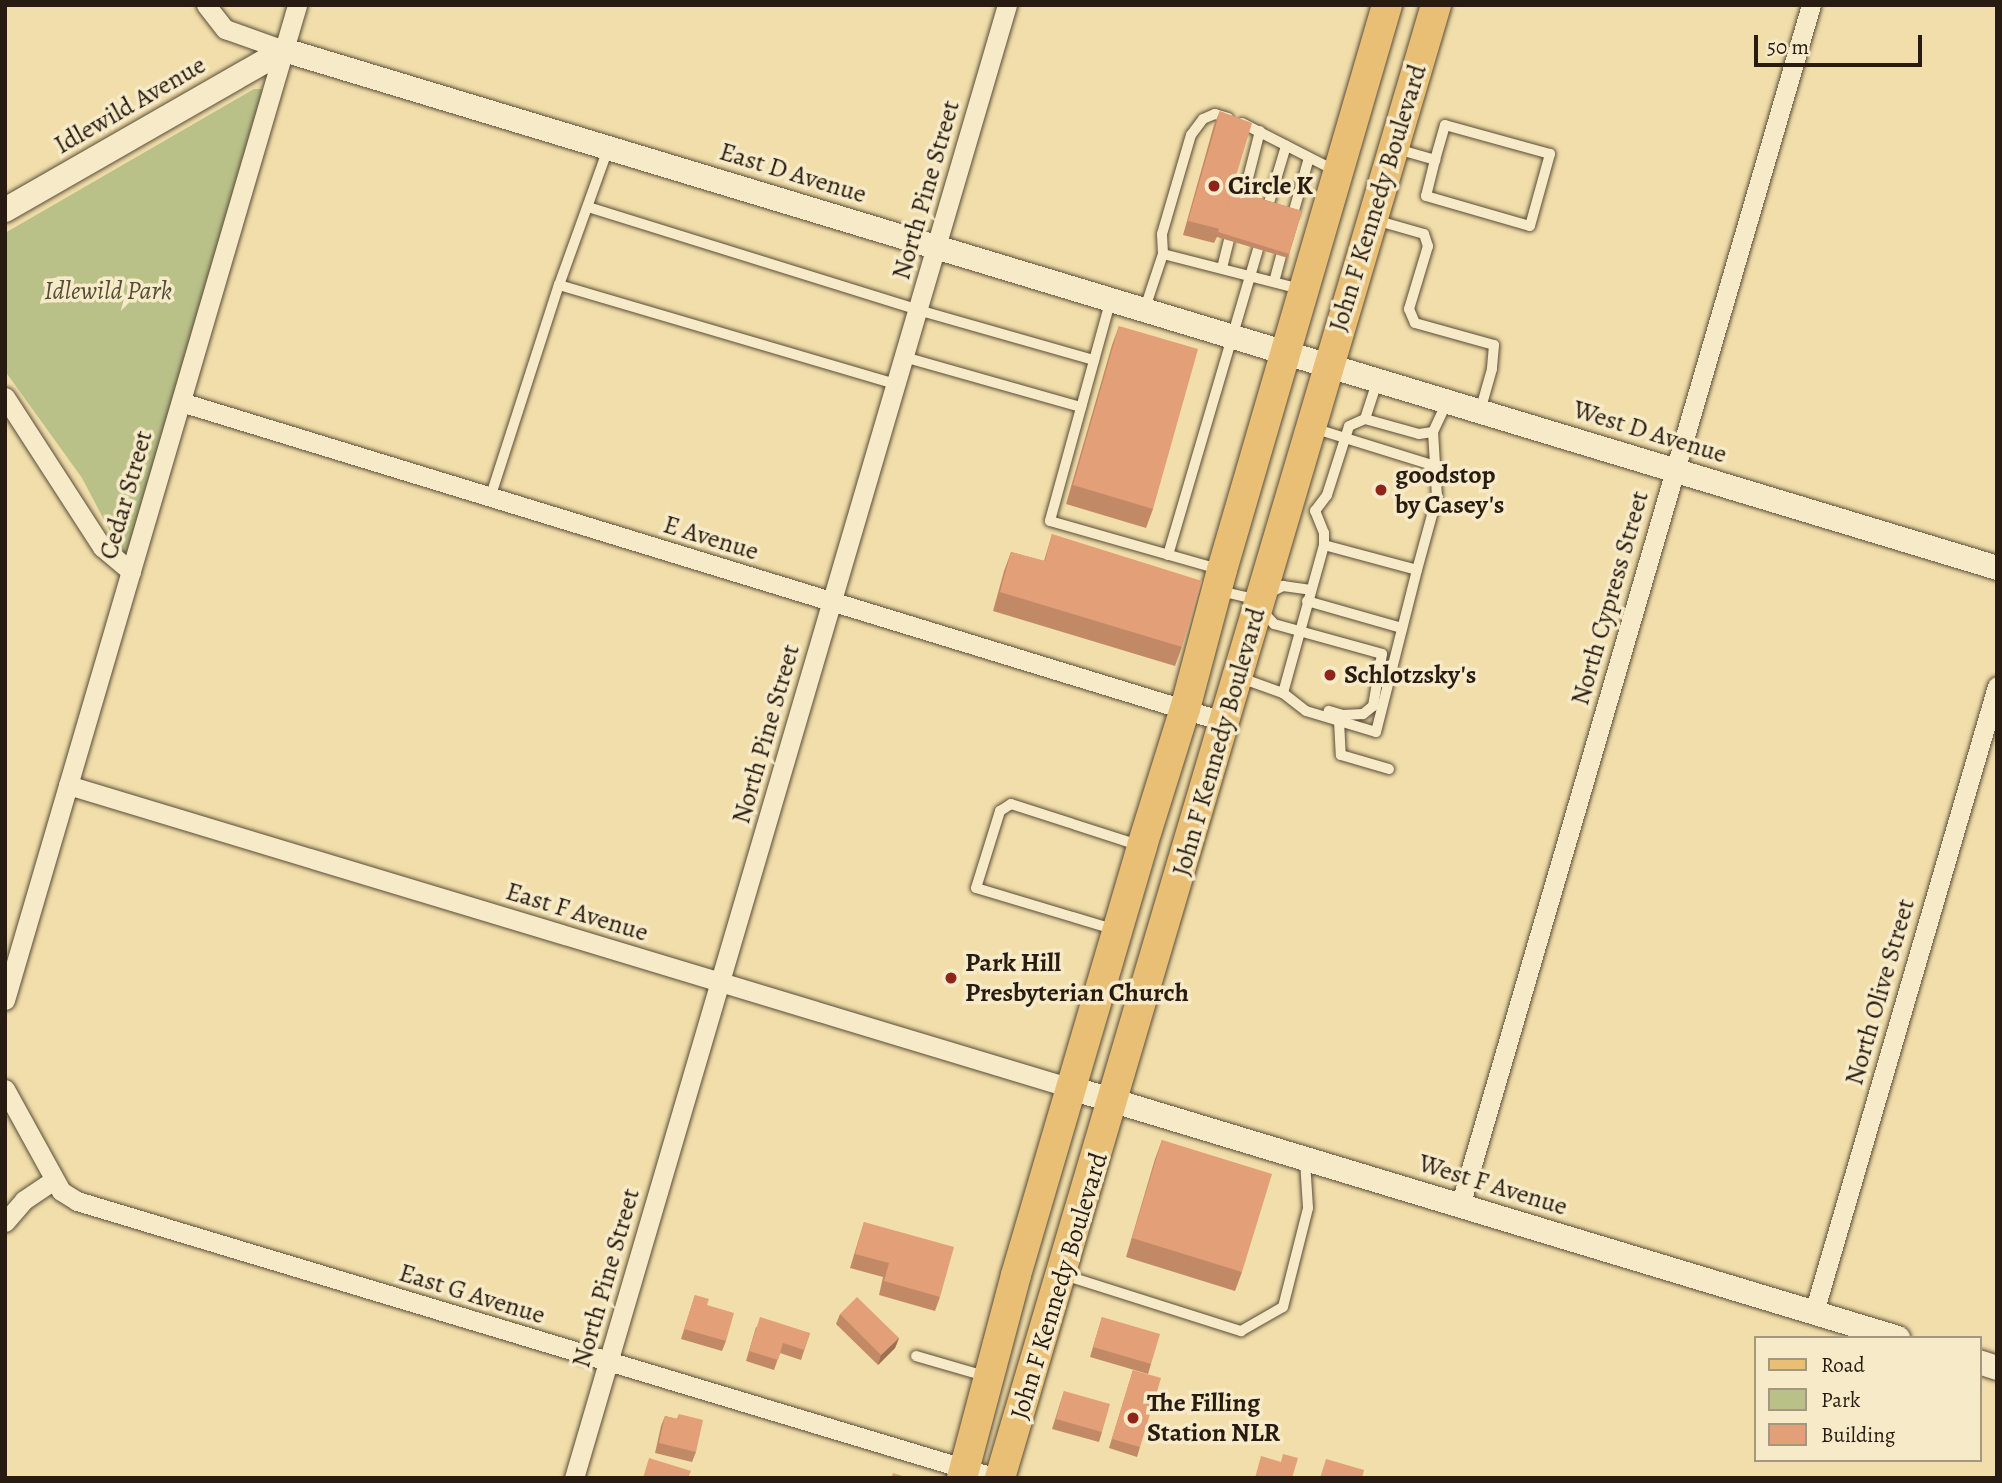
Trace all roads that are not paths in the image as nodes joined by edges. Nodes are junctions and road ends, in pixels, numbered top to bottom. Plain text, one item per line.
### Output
1 (206, 5) edge
2 (297, 5) edge
3 (1007, 5) edge
4 (1387, 5) edge
5 (1811, 5) edge
6 (1430, 6) edge
7 (284, 50) junction
8 (1260, 131) junction
9 (1286, 146) junction
10 (608, 148) junction
11 (1393, 148) junction
12 (1310, 158) junction
13 (1435, 160) junction
14 (1338, 172) junction
15 (1243, 198) edge
16 (1268, 206) edge
17 (588, 207) junction
18 (5, 211) edge
19 (1293, 214) edge
20 (1373, 220) junction
21 (1229, 240) edge
22 (936, 247) junction
23 (1258, 249) edge
24 (1163, 254) junction
25 (1282, 256) edge
26 (1222, 268) junction
27 (1250, 275) junction
28 (1274, 282) junction
29 (559, 285) junction
30 (1304, 290) junction
31 (1111, 299) junction
32 (918, 310) junction
33 (1145, 310) junction
34 (1232, 336) junction
35 (1286, 352) junction
36 (904, 357) junction
37 (1094, 360) junction
38 (1328, 366) junction
39 (1378, 380) junction
40 (896, 384) junction
41 (5, 397) edge
42 (1447, 401) junction
43 (181, 402) junction
44 (1082, 407) junction
45 (1480, 411) junction
46 (1365, 419) junction
47 (1309, 427) junction
48 (1433, 432) junction
49 (1343, 438) junction
50 (1436, 466) junction
51 (1675, 470) junction
52 (491, 498) junction
53 (1300, 509) junction
54 (1324, 545) junction
55 (1168, 555) junction
56 (1997, 568) edge
57 (1417, 570) junction
58 (131, 571) junction
59 (1219, 580) junction
60 (1311, 590) junction
61 (1260, 600) junction
62 (1307, 601) junction
63 (832, 603) junction
64 (1402, 628) junction
65 (1299, 630) junction
66 (1238, 677) junction
67 (1997, 687) edge
68 (1283, 693) junction
69 (1185, 709) junction
70 (1306, 711) junction
71 (1339, 721) junction
72 (1226, 722) junction
73 (1389, 769) dead end
74 (68, 785) junction
75 (1142, 846) junction
76 (1117, 931) junction
77 (720, 982) junction
78 (5, 1000) edge
79 (1071, 1088) junction
80 (5, 1089) edge
81 (1113, 1101) junction
82 (1305, 1160) junction
83 (54, 1180) junction
84 (1460, 1206) junction
85 (5, 1222) edge
86 (1062, 1274) junction
87 (1814, 1312) junction
88 (1892, 1336) edge
89 (916, 1356) dead end
90 (608, 1362) junction
91 (989, 1377) junction
92 (963, 1473) edge
93 (575, 1478) edge
94 (998, 1478) edge

1 - 7 street
2 - 7 street, Cedar Street
3 - 22 street, North Pine Street
4 - 14 main road, John F Kennedy Boulevard
5 - 51 street, North Cypress Street
6 - 11 main road, John F Kennedy Boulevard
7 - 10 street, East D Avenue
7 - 18 street, Idlewild Avenue
7 - 43 street, Cedar Street
8 - 9 lane
8 - 15 lane
8 - 24 lane
9 - 12 lane
9 - 16 lane
10 - 17 lane
10 - 22 street, East D Avenue
11 - 13 lane
11 - 20 main road, John F Kennedy Boulevard
12 - 14 lane
12 - 19 lane
13 - 13 lane
14 - 30 main road, John F Kennedy Boulevard
17 - 29 lane
17 - 32 lane
20 - 38 main road, John F Kennedy Boulevard
20 - 45 lane
21 - 26 lane
22 - 31 street, East D Avenue
22 - 32 street, North Pine Street
23 - 27 lane
24 - 26 lane
24 - 33 lane
25 - 28 lane
26 - 27 lane
27 - 28 lane
27 - 34 lane
28 - 30 lane
29 - 40 lane
29 - 52 lane
30 - 35 main road, John F Kennedy Boulevard
31 - 33 street, East D Avenue
31 - 37 lane
32 - 36 street, North Pine Street
32 - 37 lane
33 - 34 street, East D Avenue
34 - 35 street, East D Avenue
34 - 55 lane
35 - 38 street, West D Avenue
35 - 59 main road, John F Kennedy Boulevard
36 - 40 street, North Pine Street
36 - 44 lane
37 - 44 lane
38 - 39 street, West D Avenue
38 - 47 main road, John F Kennedy Boulevard
39 - 42 street, West D Avenue
39 - 46 lane
40 - 63 street, North Pine Street
41 - 58 street
42 - 45 street, West D Avenue
42 - 48 lane
43 - 52 street, E Avenue
43 - 58 street, Cedar Street
44 - 55 lane
45 - 51 street, West D Avenue
46 - 48 lane
46 - 49 lane
47 - 49 lane
47 - 53 main road, John F Kennedy Boulevard
48 - 50 lane
49 - 50 lane
49 - 53 lane
50 - 57 lane
51 - 56 street, West D Avenue
51 - 84 street, North Cypress Street
52 - 63 street, E Avenue
53 - 54 lane
53 - 61 main road, John F Kennedy Boulevard
54 - 57 lane
54 - 60 lane
55 - 59 lane
57 - 64 lane
58 - 74 street, Cedar Street
59 - 61 lane
59 - 69 main road, John F Kennedy Boulevard
60 - 61 lane
60 - 62 lane
61 - 65 lane
61 - 66 main road, John F Kennedy Boulevard
62 - 64 lane
62 - 65 lane
63 - 69 street, E Avenue
63 - 77 street, North Pine Street
64 - 71 lane
65 - 68 lane
65 - 70 lane
66 - 68 lane
66 - 72 main road, John F Kennedy Boulevard
67 - 87 street, North Olive Street
68 - 70 lane
69 - 72 street, E Avenue
69 - 75 main road, John F Kennedy Boulevard
70 - 71 lane
71 - 73 lane
72 - 81 main road, John F Kennedy Boulevard
74 - 77 street, East F Avenue
74 - 78 street, Cedar Street
75 - 76 main road, John F Kennedy Boulevard
75 - 76 lane
76 - 79 main road, John F Kennedy Boulevard
77 - 79 street, East F Avenue
77 - 90 street, North Pine Street
79 - 81 street, West F Avenue
79 - 91 main road, John F Kennedy Boulevard
80 - 83 street
81 - 82 street, West F Avenue
81 - 86 main road, John F Kennedy Boulevard
82 - 84 street, West F Avenue
82 - 86 lane
83 - 85 street
83 - 90 street, East G Avenue
84 - 87 street, West F Avenue
86 - 94 main road, John F Kennedy Boulevard
87 - 88 street, West F Avenue
89 - 91 lane
90 - 92 street, East G Avenue
90 - 93 street, North Pine Street
91 - 92 main road, John F Kennedy Boulevard
92 - 94 street, East G Avenue

